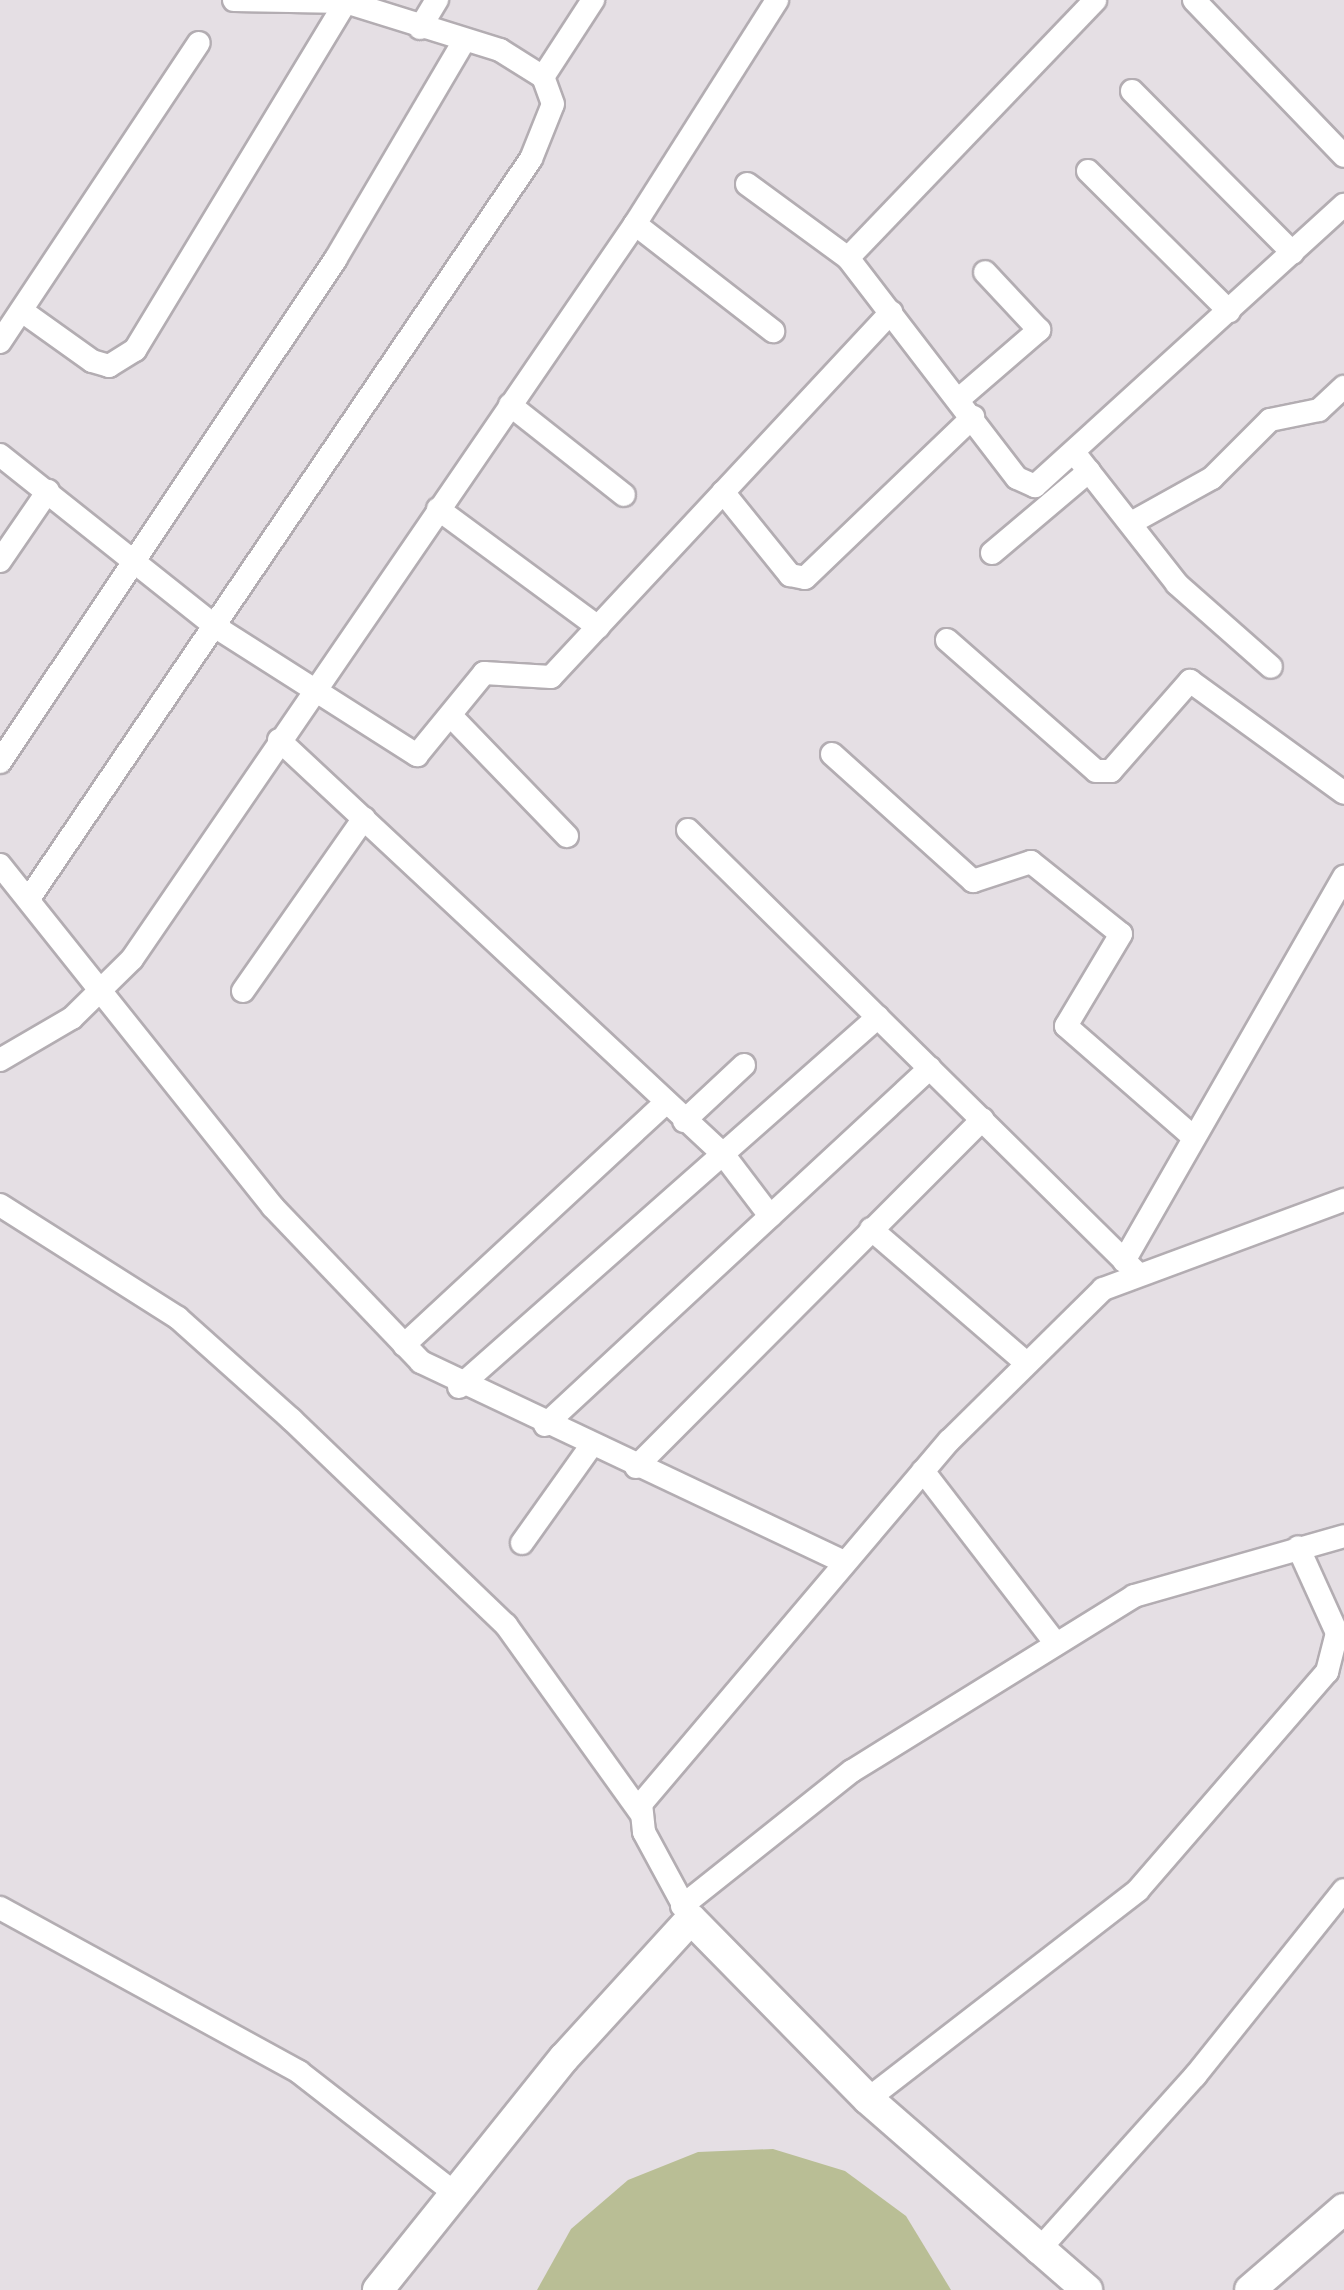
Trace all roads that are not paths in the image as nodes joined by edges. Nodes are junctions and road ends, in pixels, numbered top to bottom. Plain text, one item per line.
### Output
1 (234, 0) edge
2 (437, 0) edge
3 (593, 0) edge
4 (778, 0) edge
5 (1095, 0) edge
6 (1194, 0) edge
7 (347, 1) edge
8 (420, 28) junction
9 (199, 43) dead end
10 (463, 43) junction
11 (543, 77) junction
12 (1132, 91) dead end
13 (1344, 156) edge
14 (1088, 171) dead end
15 (747, 184) dead end
16 (1344, 206) edge
17 (636, 224) junction
18 (1293, 254) junction
19 (848, 258) junction
20 (985, 272) dead end
21 (22, 311) junction
22 (1229, 311) junction
23 (891, 312) junction
24 (773, 331) dead end
25 (0, 342) edge
26 (1344, 387) edge
27 (510, 405) junction
28 (966, 408) junction
29 (0, 455) edge
30 (1083, 463) junction
31 (48, 491) junction
32 (723, 492) junction
33 (624, 495) dead end
34 (438, 509) junction
35 (1131, 523) junction
36 (992, 554) dead end
37 (0, 561) edge
38 (132, 562) junction
39 (598, 627) junction
40 (219, 628) junction
41 (947, 640) dead end
42 (1270, 667) dead end
43 (310, 693) junction
44 (451, 716) junction
45 (280, 740) junction
46 (832, 754) dead end
47 (0, 762) edge
48 (1344, 793) edge
49 (364, 818) junction
50 (688, 830) dead end
51 (567, 836) dead end
52 (0, 865) edge
53 (1344, 877) edge
54 (32, 894) junction
55 (1337, 908) edge
56 (244, 991) dead end
57 (102, 994) junction
58 (878, 1018) junction
59 (0, 1060) edge
60 (744, 1065) dead end
61 (930, 1068) junction
62 (665, 1103) junction
63 (983, 1119) junction
64 (684, 1121) junction
65 (1191, 1134) junction
66 (723, 1154) junction
67 (1344, 1200) edge
68 (0, 1204) edge
69 (770, 1216) junction
70 (871, 1229) junction
71 (1131, 1267) junction
72 (404, 1345) junction
73 (1024, 1361) junction
74 (459, 1387) junction
75 (545, 1425) junction
76 (591, 1446) junction
77 (636, 1467) junction
78 (923, 1471) junction
79 (1344, 1536) edge
80 (522, 1543) dead end
81 (1298, 1548) junction
82 (844, 1562) junction
83 (1056, 1644) junction
84 (640, 1812) junction
85 (1344, 1890) edge
86 (0, 1908) edge
87 (686, 1913) junction
88 (868, 2099) junction
89 (453, 2192) junction
90 (1344, 2209) edge
91 (1037, 2252) junction
92 (378, 2290) edge
93 (1085, 2290) edge
94 (1250, 2290) edge

1 - 7 street
2 - 8 street
3 - 11 street
4 - 17 street
5 - 19 street
6 - 13 street
7 - 8 street
7 - 21 street
8 - 10 street
9 - 21 street
10 - 11 street
10 - 38 street
11 - 40 street
12 - 18 street
14 - 22 street
15 - 19 street
16 - 18 street
17 - 24 street
17 - 27 street
18 - 22 street
19 - 23 street
20 - 28 street
21 - 25 street
22 - 30 street
23 - 28 street
23 - 32 street
26 - 35 street
27 - 33 street
27 - 34 street
28 - 30 street
28 - 32 street
29 - 31 street
30 - 35 street
30 - 36 street
31 - 37 street
31 - 38 street
32 - 39 street
34 - 39 street
34 - 43 street
35 - 42 street
38 - 40 street
38 - 47 street
39 - 44 street
40 - 43 street
40 - 54 street
41 - 48 street
43 - 44 street
43 - 45 street
44 - 51 street
45 - 49 street
45 - 57 street
46 - 65 street
49 - 56 street
49 - 62 street
50 - 58 street
52 - 54 street
53 - 55 street
54 - 57 street
55 - 65 street
57 - 59 street
57 - 72 street
58 - 61 street
58 - 66 street
60 - 64 street
61 - 63 street
61 - 69 street
62 - 64 street
62 - 72 street
63 - 70 street
63 - 71 street
64 - 66 street
65 - 71 street
66 - 69 street
66 - 74 street
67 - 71 street
68 - 84 street
69 - 75 street
70 - 73 street
70 - 77 street
71 - 73 street
72 - 74 street
73 - 78 street
74 - 75 street
75 - 76 street
76 - 77 street
76 - 80 street
77 - 82 street
78 - 82 street
78 - 83 street
79 - 81 street
81 - 83 street
81 - 88 street
82 - 84 street
83 - 87 street
84 - 87 street
85 - 91 street
86 - 89 street
87 - 88 street
87 - 89 street
88 - 91 street
89 - 92 street
90 - 94 street
91 - 93 street

